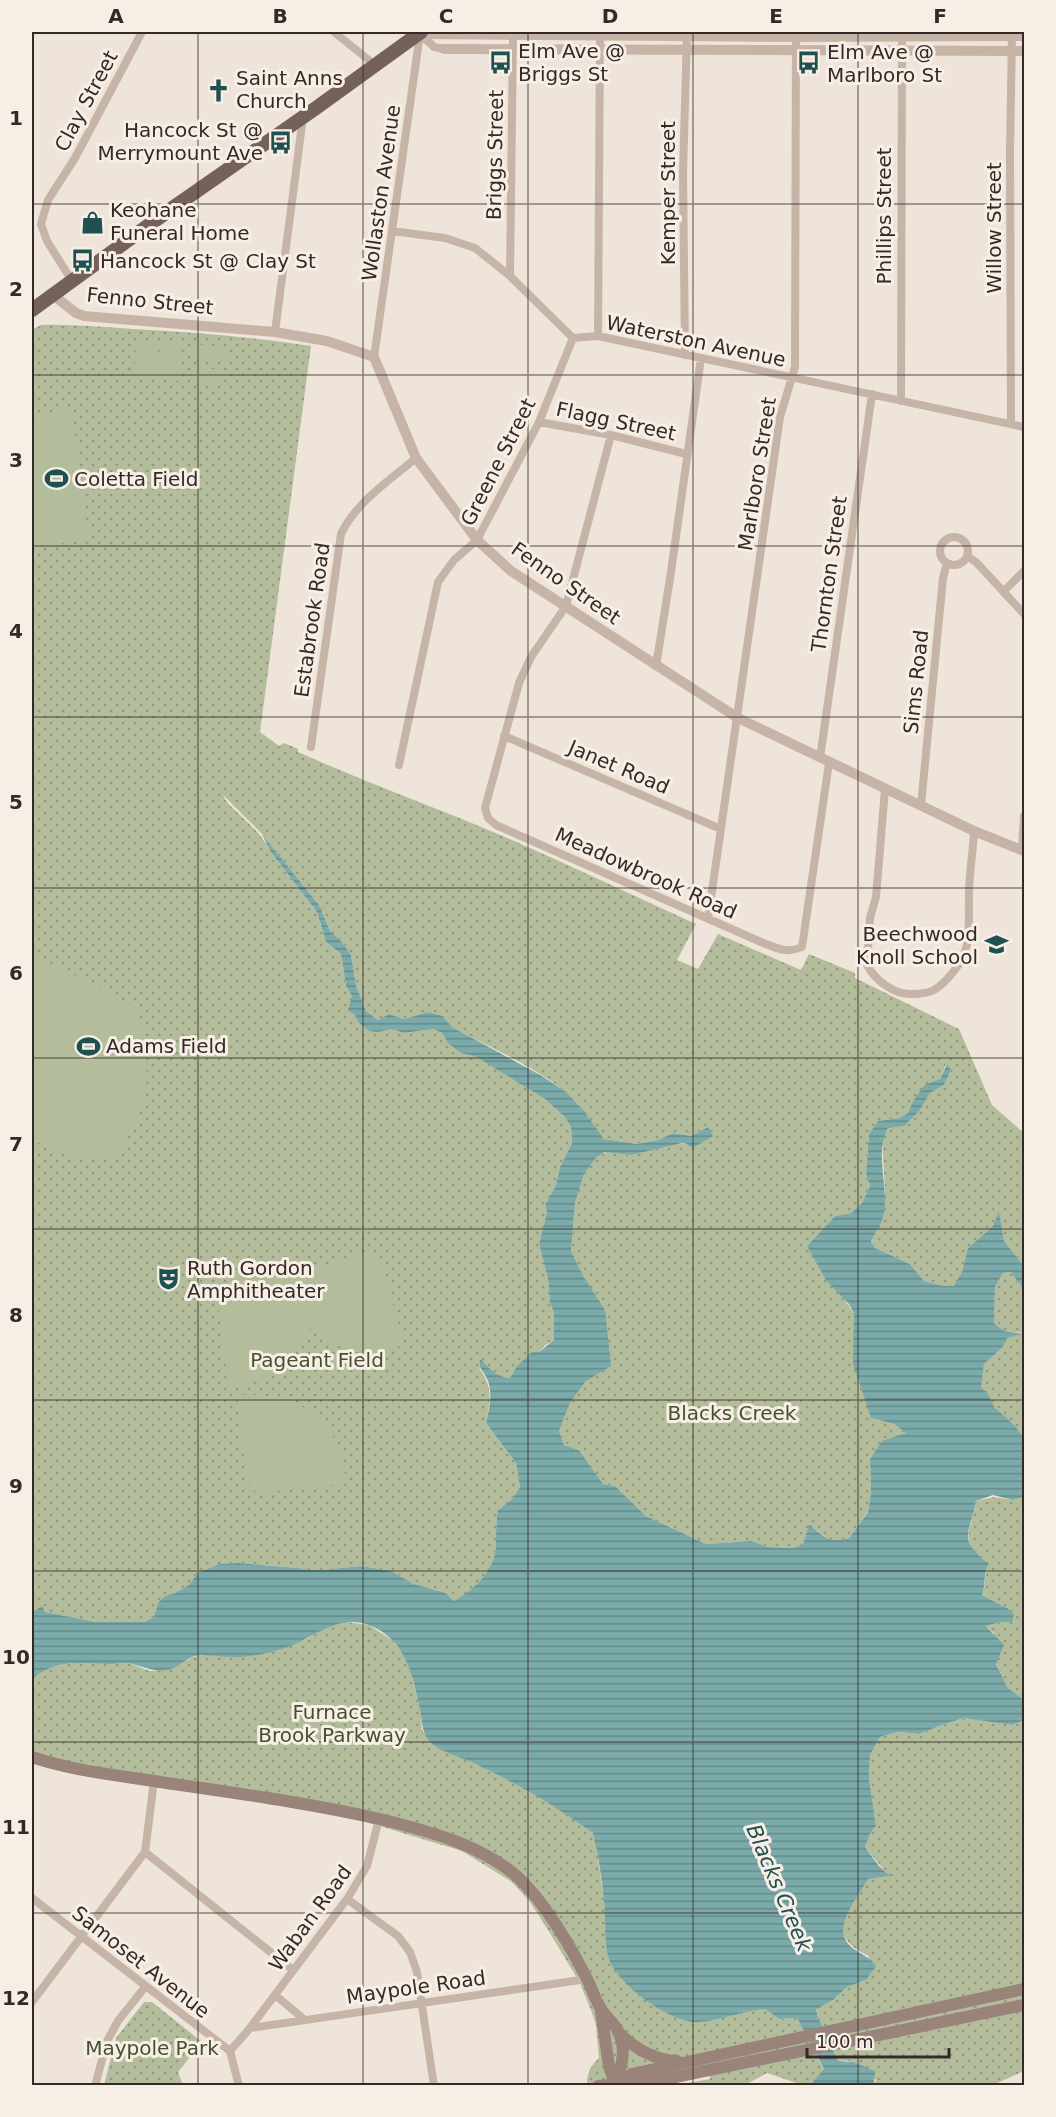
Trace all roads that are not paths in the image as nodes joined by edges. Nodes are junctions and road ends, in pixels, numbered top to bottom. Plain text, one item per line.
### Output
1 (142, 32) edge
2 (334, 32) edge
3 (420, 33) edge
4 (687, 34) edge
5 (796, 34) edge
6 (902, 34) edge
7 (1012, 34) edge
8 (513, 36) junction
9 (600, 36) junction
10 (1024, 36) edge
11 (444, 49) joint
12 (600, 49) junction
13 (513, 50) junction
14 (687, 50) junction
15 (796, 51) junction
16 (1012, 51) junction
17 (1024, 51) edge
18 (902, 52) junction
19 (375, 65) junction
20 (303, 116) junction
21 (392, 231) junction
22 (510, 276) junction
23 (72, 281) junction
24 (52, 295) junction
25 (32, 310) edge
26 (275, 332) junction
27 (598, 336) junction
28 (573, 338) junction
29 (685, 355) junction
30 (374, 357) junction
31 (700, 358) junction
32 (792, 377) junction
33 (872, 394) junction
34 (901, 401) junction
35 (539, 422) junction
36 (1011, 424) junction
37 (1024, 427) edge
38 (611, 435) junction
39 (686, 454) junction
40 (416, 458) junction
41 (477, 540) junction
42 (967, 556) junction
43 (946, 563) junction
44 (1024, 571) edge
45 (1004, 591) junction
46 (566, 606) junction
47 (1024, 614) edge
48 (656, 666) junction
49 (738, 718) junction
50 (504, 736) junction
51 (311, 747) dead end
52 (825, 760) junction
53 (399, 765) dead end
54 (885, 789) junction
55 (921, 805) junction
56 (1024, 816) edge
57 (721, 829) junction
58 (974, 831) junction
59 (1023, 850) edge
60 (708, 919) junction
61 (802, 947) joint
62 (32, 1757) edge
63 (154, 1781) junction
64 (379, 1819) junction
65 (145, 1852) junction
66 (32, 1898) edge
67 (347, 1899) junction
68 (80, 1936) junction
69 (293, 1970) junction
70 (587, 1979) junction
71 (145, 1987) junction
72 (1024, 1989) edge
73 (275, 1995) junction
74 (32, 2002) edge
75 (421, 2003) junction
76 (1024, 2005) edge
77 (600, 2008) junction
78 (305, 2020) junction
79 (250, 2028) junction
80 (618, 2032) junction
81 (804, 2044) junction
82 (230, 2051) junction
83 (687, 2062) junction
84 (615, 2084) edge
85 (94, 2085) edge
86 (239, 2085) edge
87 (434, 2085) edge
88 (598, 2085) edge
89 (631, 2085) edge

1 - 23 street, Clay Street
2 - 19 street
3 - 8 street
3 - 11 street
3 - 19 main road
3 - 21 street, Wollaston Avenue
4 - 5 street
4 - 9 street
4 - 14 street, Kemper Street
5 - 6 street
5 - 15 street, Marlboro Street
6 - 7 street
6 - 18 street, Phillips Street
7 - 10 street
7 - 16 street, Willow Street
8 - 9 street
8 - 13 street, Briggs Street
9 - 12 street
11 - 13 street
12 - 13 street
12 - 14 street
12 - 27 street
13 - 22 street, Briggs Street
14 - 15 street
14 - 29 street, Kemper Street
15 - 18 street
15 - 32 street, Marlboro Street
16 - 17 street
16 - 18 street
16 - 36 street, Willow Street
18 - 34 street, Phillips Street
19 - 20 main road
20 - 23 main road
20 - 26 street
21 - 22 street
21 - 30 street, Wollaston Avenue
22 - 28 street
23 - 24 main road
24 - 25 main road
24 - 26 street, Fenno Street
26 - 30 street, Fenno Street
27 - 28 street, Waterston Avenue
27 - 29 street, Waterston Avenue
28 - 35 street, Greene Street
29 - 31 street, Waterston Avenue
30 - 40 street, Fenno Street
31 - 32 street, Waterston Avenue
31 - 39 street
32 - 33 street, Waterston Avenue
32 - 49 street, Marlboro Street
33 - 34 street, Waterston Avenue
33 - 52 street, Thornton Street
34 - 36 street, Waterston Avenue
35 - 38 street, Flagg Street
35 - 41 street, Greene Street
36 - 37 street, Waterston Avenue
38 - 39 street, Flagg Street
38 - 46 street
39 - 48 street
40 - 41 street, Fenno Street
40 - 51 street, Estabrook Road
41 - 46 street, Fenno Street
41 - 53 street, Greene Street
42 - 43 street
42 - 43 street, Sims Road
42 - 45 street, Sims Road
43 - 55 street, Sims Road
44 - 45 street
45 - 47 street, Sims Road
46 - 48 street, Fenno Street
46 - 50 street
48 - 49 street, Fenno Street
49 - 52 street, Fenno Street
49 - 57 street, Marlboro Street
50 - 57 street, Janet Road
50 - 60 street, Meadowbrook Road
52 - 54 street, Fenno Street
52 - 61 street, Thornton Street
54 - 55 street, Fenno Street
54 - 58 street
55 - 58 street, Fenno Street
56 - 59 street
57 - 60 street, Marlboro Street
58 - 59 street, Fenno Street
60 - 61 street, Meadowbrook Road
62 - 63 main road
63 - 64 main road
63 - 65 street
64 - 67 street, Waban Road
64 - 70 main road
65 - 68 street
65 - 69 street
66 - 68 street, Samoset Avenue
67 - 69 street, Waban Road
67 - 75 street
68 - 71 street, Samoset Avenue
68 - 74 street
69 - 73 street, Waban Road
70 - 75 street, Maypole Road
70 - 77 main road
71 - 82 street, Samoset Avenue
71 - 85 street
72 - 81 main road
73 - 78 street
73 - 79 street, Waban Road
75 - 78 street, Maypole Road
75 - 87 street
76 - 81 main road
77 - 80 main road
77 - 84 main road
78 - 79 street, Maypole Road
79 - 82 street
80 - 83 main road
80 - 84 main road
81 - 83 main road
81 - 89 main road
82 - 86 street
83 - 84 main road
84 - 88 main road
84 - 89 main road

